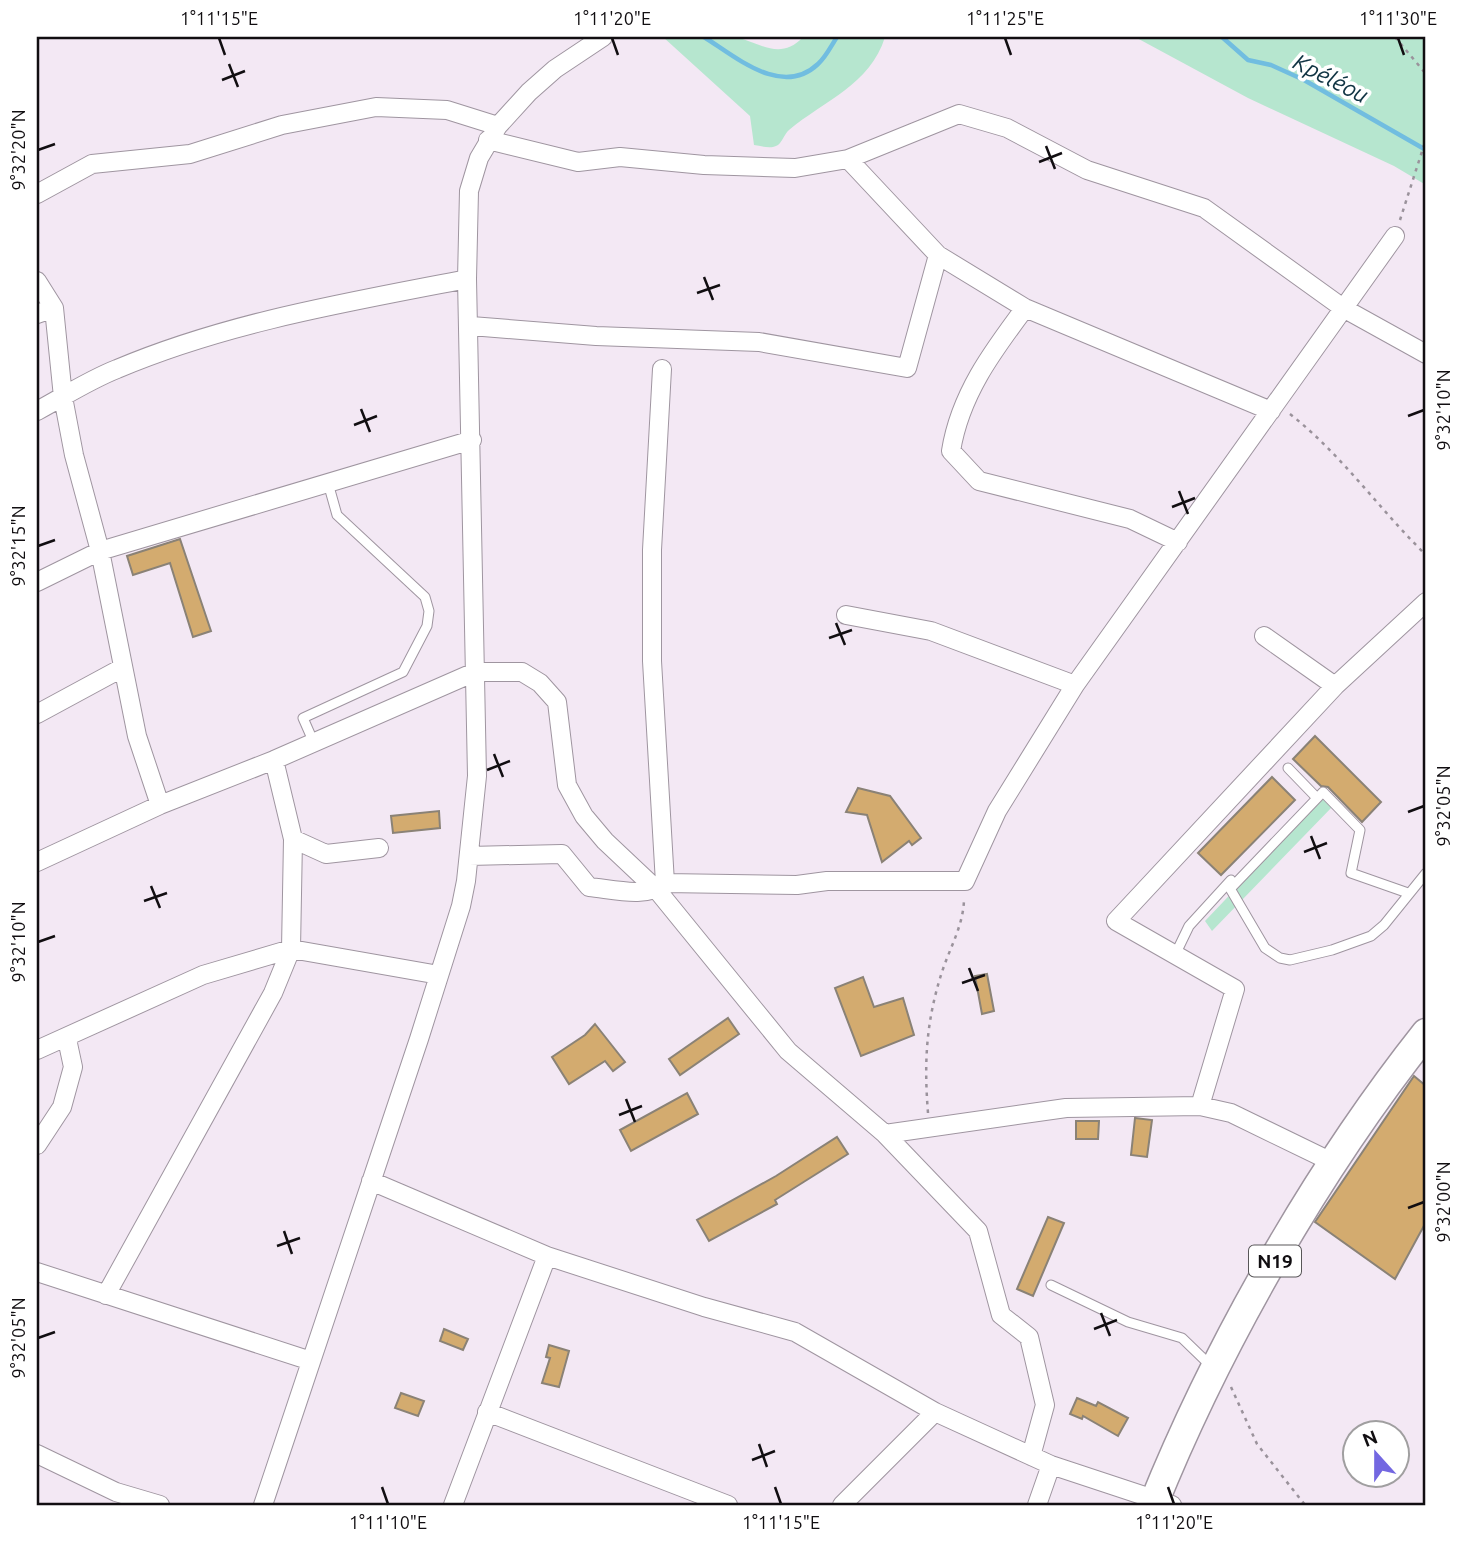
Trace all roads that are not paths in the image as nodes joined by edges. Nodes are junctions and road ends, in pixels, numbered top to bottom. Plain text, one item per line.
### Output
1 (603, 37) edge
2 (493, 133) junction
3 (848, 159) junction
4 (37, 194) edge
5 (1395, 236) road end
6 (937, 255) junction
7 (467, 279) junction
8 (37, 281) edge
9 (1025, 308) junction
10 (1343, 308) junction
11 (45, 311) edge
12 (471, 326) junction
13 (1426, 354) edge
14 (662, 369) dead end
15 (63, 397) junction
16 (1273, 407) junction
17 (37, 411) edge
18 (472, 440) junction
19 (327, 481) junction
20 (1178, 542) junction
21 (100, 551) junction
22 (37, 582) edge
23 (1426, 602) edge
24 (846, 615) dead end
25 (1264, 636) dead end
26 (122, 668) junction
27 (475, 672) junction
28 (1075, 685) junction
29 (1335, 686) junction
30 (37, 713) edge
31 (314, 743) junction
32 (274, 760) junction
33 (1288, 768) dead end
34 (1317, 798) junction
35 (160, 805) junction
36 (293, 839) junction
37 (379, 848) dead end
38 (470, 856) junction
39 (37, 862) edge
40 (1242, 868) dead end
41 (1426, 873) edge
42 (661, 886) junction
43 (1229, 886) junction
44 (1408, 893) junction
45 (291, 948) junction
46 (1175, 957) junction
47 (439, 975) junction
48 (1426, 1033) edge
49 (67, 1039) junction
50 (37, 1050) edge
51 (1200, 1106) junction
52 (885, 1134) junction
53 (37, 1145) edge
54 (1334, 1163) junction
55 (371, 1181) junction
56 (547, 1255) junction
57 (37, 1272) edge
58 (1051, 1285) dead end
59 (106, 1295) junction
60 (311, 1361) junction
61 (1214, 1370) junction
62 (487, 1412) junction
63 (934, 1412) junction
64 (37, 1454) edge
65 (1031, 1456) junction
66 (1051, 1465) junction
67 (1160, 1504) edge
68 (160, 1505) edge
69 (262, 1505) edge
70 (453, 1505) edge
71 (728, 1505) edge
72 (842, 1505) edge
73 (1037, 1505) edge

1 - 2 street
2 - 3 street
2 - 4 street
2 - 7 street
3 - 6 street
3 - 10 street
5 - 10 street
6 - 9 street
6 - 12 street
7 - 12 street
7 - 15 street
8 - 11 street
9 - 16 street
9 - 20 street
10 - 13 street
10 - 16 street
11 - 15 street
12 - 18 street
14 - 42 street
15 - 17 street
15 - 21 street
16 - 20 street
18 - 19 street
18 - 27 street
19 - 21 street
19 - 31 lane
20 - 28 street
21 - 22 street
21 - 26 street
23 - 29 street
24 - 28 street
25 - 29 street
26 - 30 street
26 - 35 street
27 - 31 street
27 - 38 street
27 - 42 street
28 - 42 street
29 - 46 street
31 - 32 street
32 - 35 street
32 - 36 street
33 - 34 lane
34 - 43 lane
34 - 44 lane
35 - 39 street
36 - 37 street
36 - 45 street
38 - 42 street
38 - 47 street
40 - 43 lane
41 - 44 lane
42 - 52 street
43 - 44 lane
43 - 46 lane
45 - 47 street
45 - 49 street
45 - 59 street
46 - 51 street
47 - 55 street
48 - 54 main road, N19
49 - 50 street
49 - 53 street
51 - 52 street
51 - 54 street
52 - 65 street
54 - 61 main road, N19
55 - 56 street
55 - 60 street
56 - 62 street
56 - 63 street
57 - 59 street
58 - 61 lane
59 - 60 street
60 - 69 street
61 - 67 main road, N19
62 - 70 street
62 - 71 street
63 - 65 street
63 - 72 street
64 - 68 street
65 - 66 street
66 - 67 street
66 - 73 street

